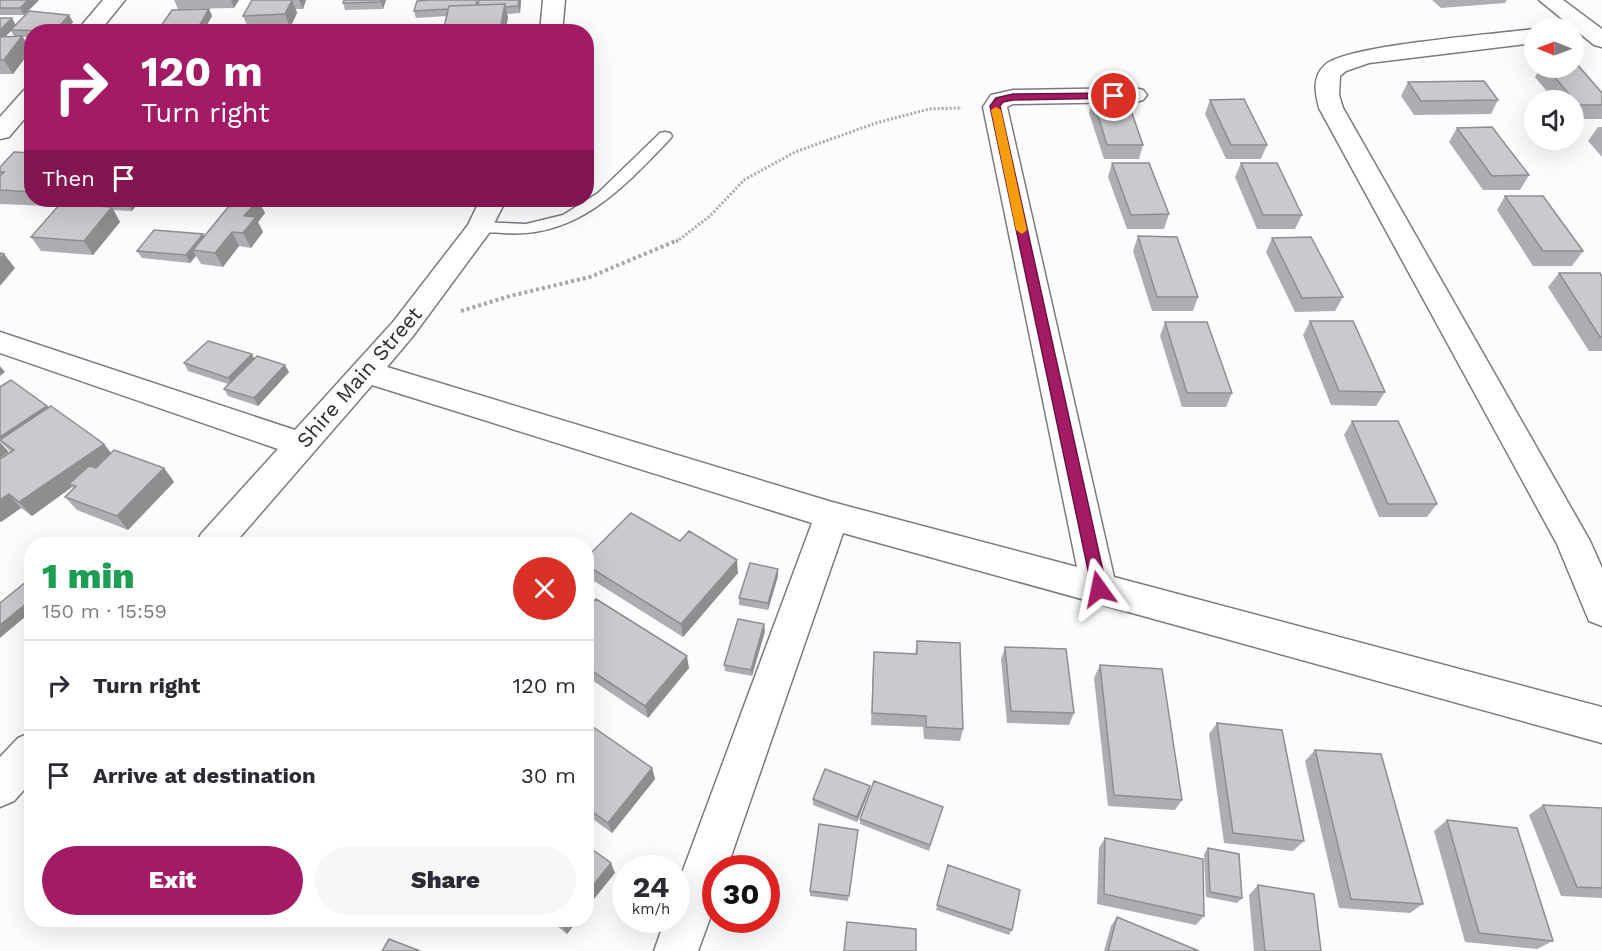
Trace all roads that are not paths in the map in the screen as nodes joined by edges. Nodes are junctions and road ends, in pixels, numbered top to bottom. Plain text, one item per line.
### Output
1 (114, 0) edge
2 (554, 0) edge
3 (1550, 0) edge
4 (94, 24) edge
5 (552, 24) edge
6 (1588, 34) edge
7 (1524, 37) edge
8 (1134, 95) dead end
9 (24, 104) edge
10 (0, 132) edge
11 (665, 136) dead end
12 (594, 203) edge
13 (490, 207) edge
14 (588, 207) edge
15 (480, 227) junction
16 (0, 342) edge
17 (367, 372) junction
18 (302, 444) junction
19 (832, 516) junction
20 (219, 537) edge
21 (1099, 589) junction
22 (1602, 610) edge
23 (1602, 725) edge
24 (24, 760) edge
25 (0, 786) edge
26 (676, 951) edge

1 - 4 street
2 - 5 street
3 - 6 street
7 - 22 street
8 - 21 street
9 - 10 street
11 - 12 lane
13 - 15 street, Shire Main Street
14 - 15 lane
15 - 17 street, Shire Main Street
16 - 18 street
17 - 18 street, Shire Main Street
17 - 19 street
18 - 20 street, Shire Main Street
19 - 21 street
19 - 26 street
21 - 23 street
24 - 25 street

